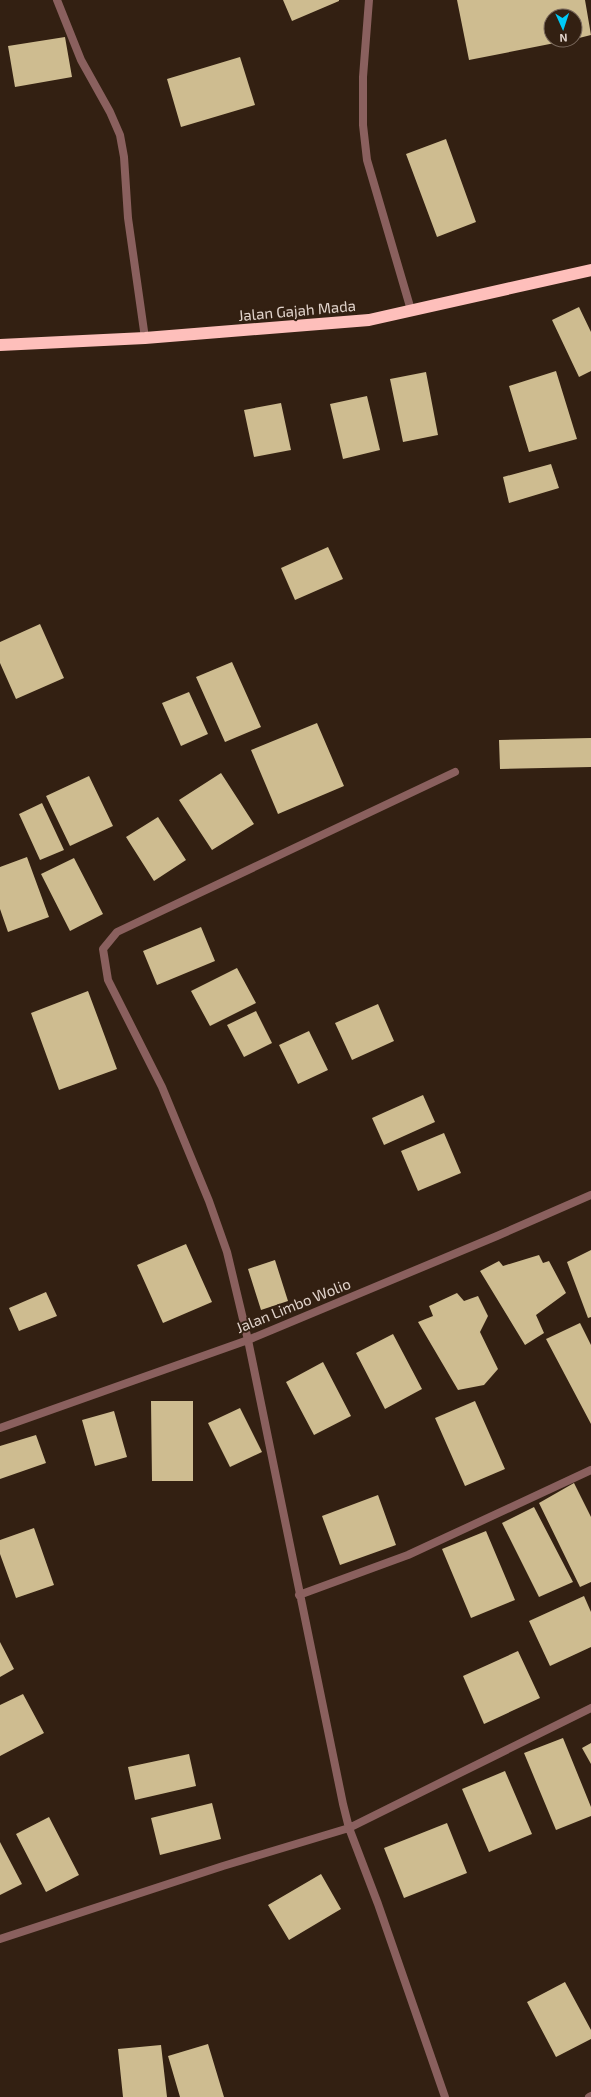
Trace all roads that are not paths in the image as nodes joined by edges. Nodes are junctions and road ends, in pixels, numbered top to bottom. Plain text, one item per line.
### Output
1 (57, 0) edge
2 (369, 0) edge
3 (591, 270) edge
4 (411, 310) junction
5 (145, 338) junction
6 (0, 345) edge
7 (456, 772) dead end
8 (591, 1195) edge
9 (248, 1340) junction
10 (0, 1428) edge
11 (591, 1470) edge
12 (299, 1595) junction
13 (591, 1708) edge
14 (349, 1828) junction
15 (1, 1937) edge
16 (445, 2097) edge

1 - 5 street
2 - 4 street
3 - 4 highway, Jalan Gajah Mada
4 - 5 highway, Jalan Gajah Mada
5 - 6 highway, Jalan Gajah Mada
7 - 9 street
8 - 9 street, Jalan Limbo Wolio
9 - 10 street, Jalan Limbo Wolio
9 - 12 street
11 - 12 street
12 - 14 street
13 - 14 street
14 - 15 street
14 - 16 street

